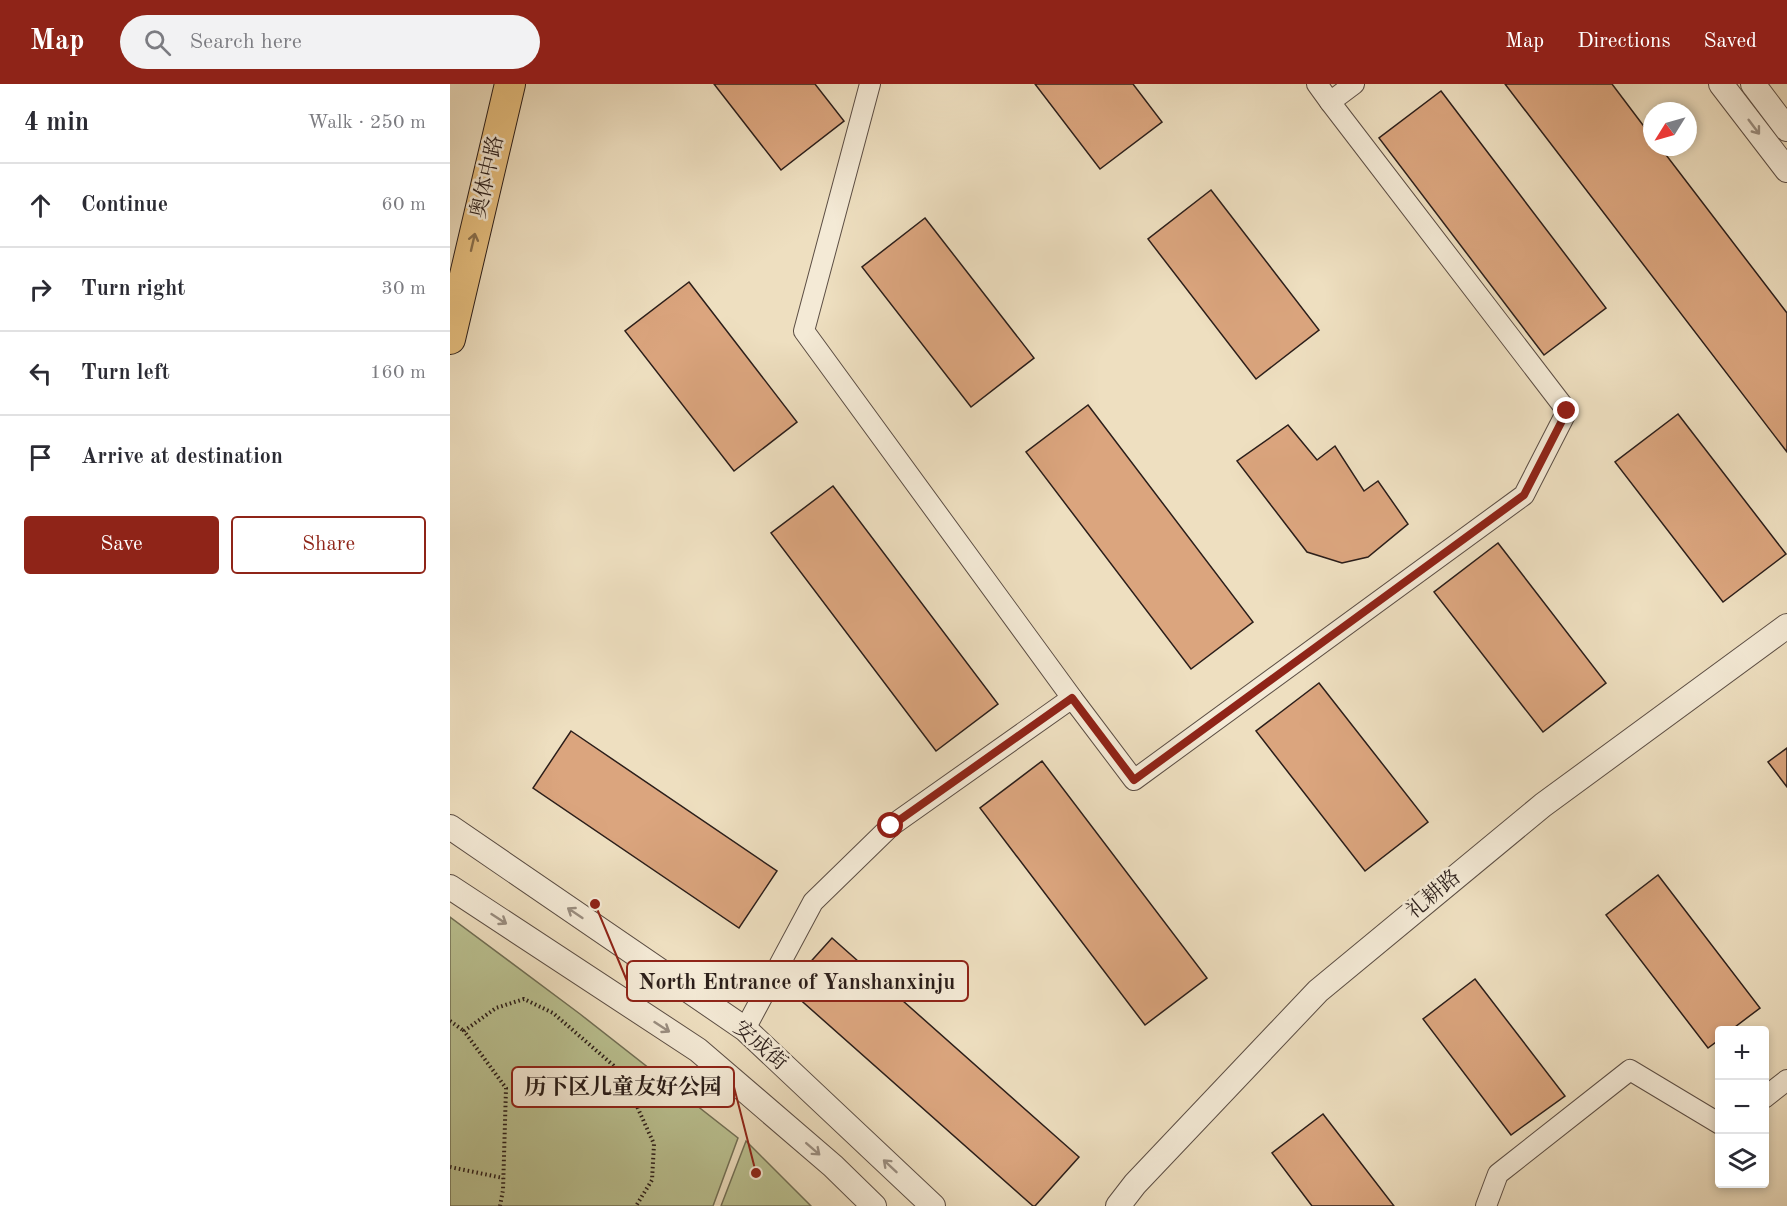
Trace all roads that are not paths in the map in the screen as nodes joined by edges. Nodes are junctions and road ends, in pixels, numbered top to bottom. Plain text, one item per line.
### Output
1 (510, 84) edge
2 (870, 84) edge
3 (1317, 84) edge
4 (1354, 84) edge
5 (1721, 84) edge
6 (1752, 84) edge
7 (1330, 102) junction
8 (1787, 129) edge
9 (1787, 170) edge
10 (450, 339) edge
11 (1787, 626) edge
12 (1072, 698) junction
13 (450, 827) edge
14 (450, 887) edge
15 (745, 1029) junction
16 (1787, 1080) edge
17 (1769, 1094) edge
18 (1715, 1122) edge
19 (874, 1206) edge
20 (933, 1206) edge
21 (1118, 1206) edge
22 (1486, 1206) edge

10 -> 1 main road, 奥体中路
2 - 12 street
3 - 7 street
4 - 7 street
5 -> 9 street
6 - 8 street
7 - 12 street
11 - 21 street, 礼耕路
12 - 15 street
15 -> 13 street, 安成街
14 -> 19 street, 安成街
20 -> 15 street, 安成街
16 - 17 street
18 - 22 street

